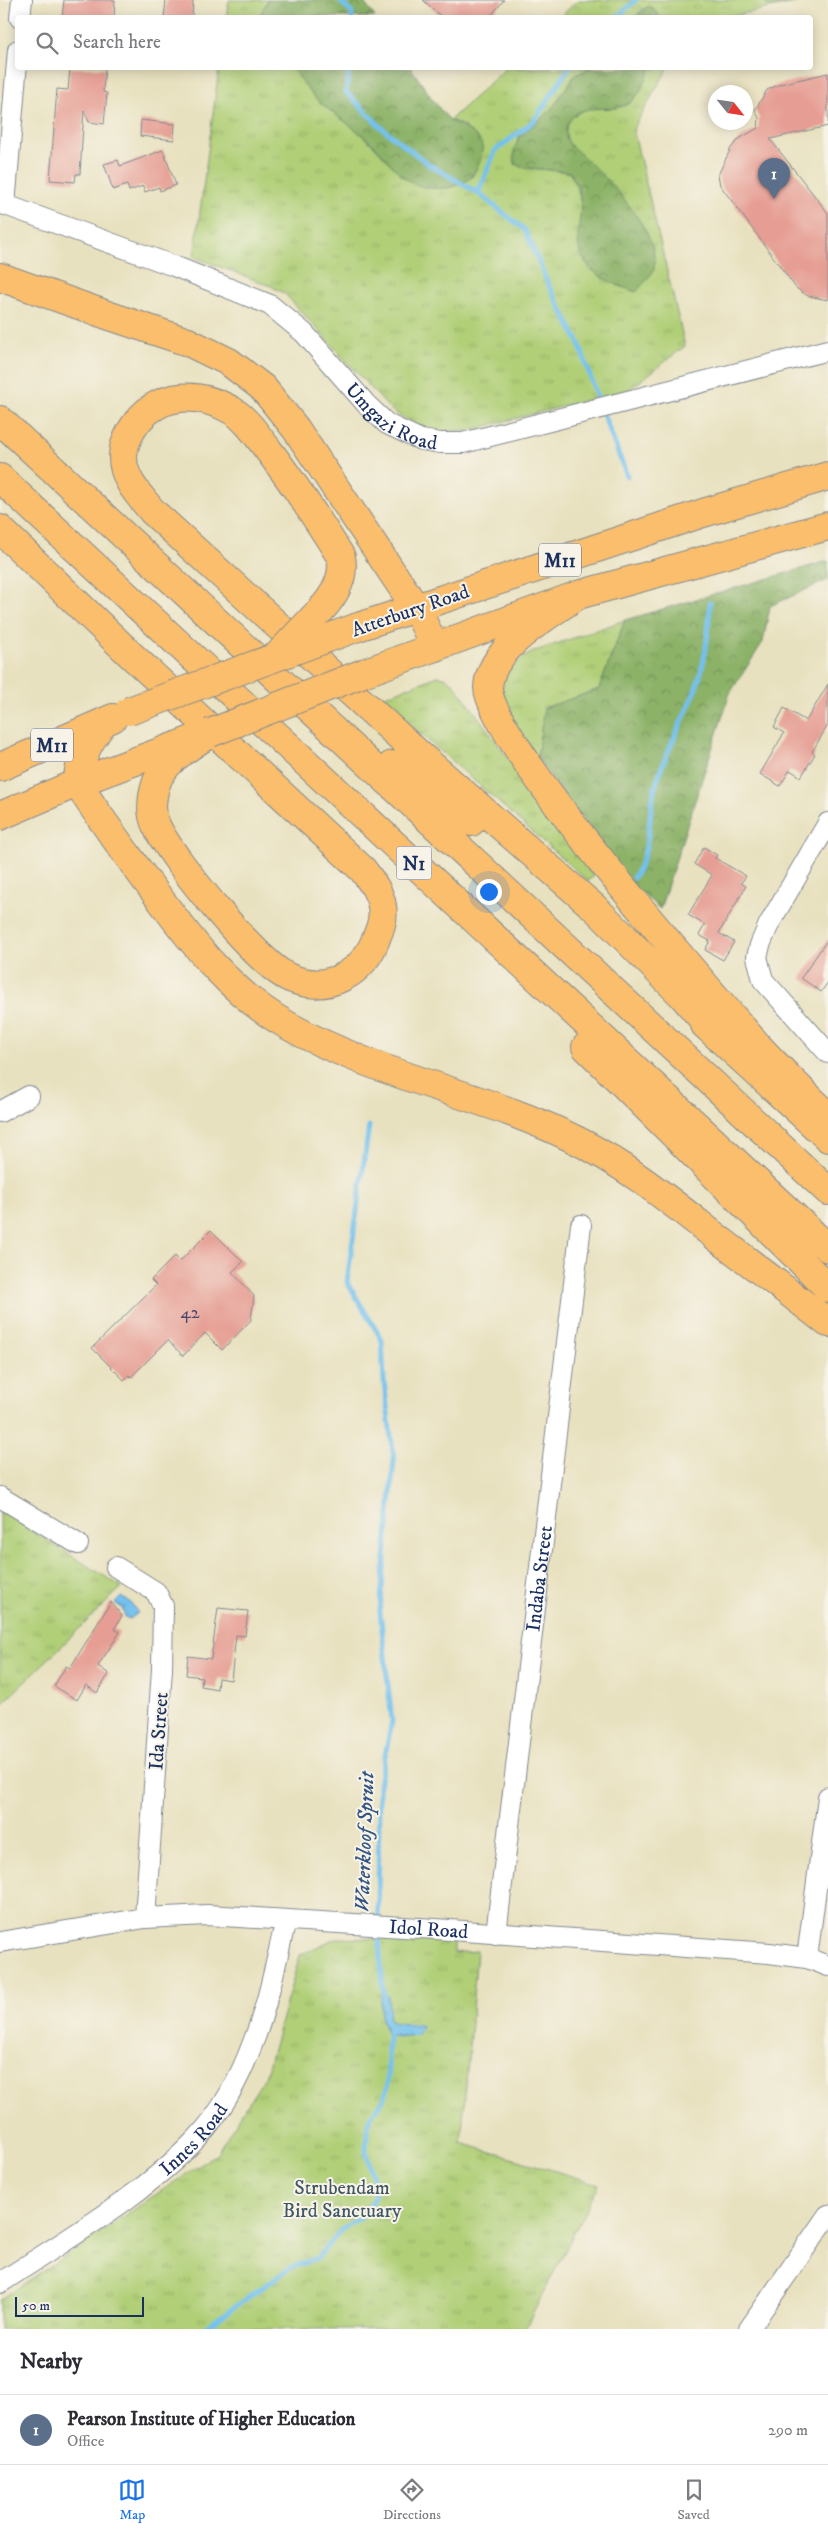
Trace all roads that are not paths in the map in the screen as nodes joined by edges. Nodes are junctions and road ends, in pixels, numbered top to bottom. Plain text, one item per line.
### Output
1 (22, 0) edge
2 (20, 15) edge
3 (16, 70) edge
4 (2, 204) edge
5 (0, 277) edge
6 (828, 350) edge
7 (0, 420) edge
8 (828, 476) edge
9 (0, 478) edge
10 (828, 526) edge
11 (0, 529) edge
12 (578, 595) junction
13 (416, 608) junction
14 (435, 647) junction
15 (278, 655) junction
16 (104, 722) junction
17 (336, 730) junction
18 (162, 761) junction
19 (0, 767) edge
20 (77, 783) junction
21 (0, 816) edge
22 (828, 823) edge
23 (429, 877) junction
24 (718, 1037) junction
25 (828, 1052) edge
26 (29, 1096) dead end
27 (0, 1112) edge
28 (828, 1116) edge
29 (828, 1138) edge
30 (828, 1191) edge
31 (581, 1225) dead end
32 (828, 1248) edge
33 (828, 1288) edge
34 (828, 1323) edge
35 (0, 1497) edge
36 (78, 1544) dead end
37 (116, 1567) dead end
38 (828, 1797) edge
39 (144, 1918) junction
40 (286, 1920) junction
41 (496, 1934) junction
42 (0, 1942) edge
43 (807, 1958) junction
44 (828, 1966) edge
45 (828, 2215) edge
46 (0, 2283) edge
47 (749, 2329) edge

1 - 2 street
3 - 4 street
4 - 6 street, Umgazi Road
5 - 13 main road
7 - 17 main road, N1
8 - 13 main road, Atterbury Road / M11
9 - 23 main road, N1
10 - 12 main road, M11
11 - 18 main road
12 - 14 main road, M11
12 - 28 main road
13 - 14 main road
13 - 15 main road, Atterbury Road / M11, bridge
14 - 18 main road, M11, bridge
15 - 16 main road, Atterbury Road / M11, bridge
15 - 24 main road, bridge
16 - 19 main road, Atterbury Road / M11
16 - 20 main road
17 - 24 main road
17 - 30 main road, N1
18 - 20 main road, M11
20 - 21 main road, M11
20 - 34 main road
22 - 25 street
23 - 32 main road, N1
23 - 33 main road
24 - 29 main road
26 - 27 street
31 - 41 street, Indaba Street
35 - 36 street
37 - 39 street, Ida Street
38 - 43 street
39 - 40 street, Idol Road
39 - 42 street, Idol Road
40 - 41 street, Idol Road
40 - 46 street, Innes Road
41 - 43 street, Idol Road
43 - 44 street, Idol Road
45 - 47 street

